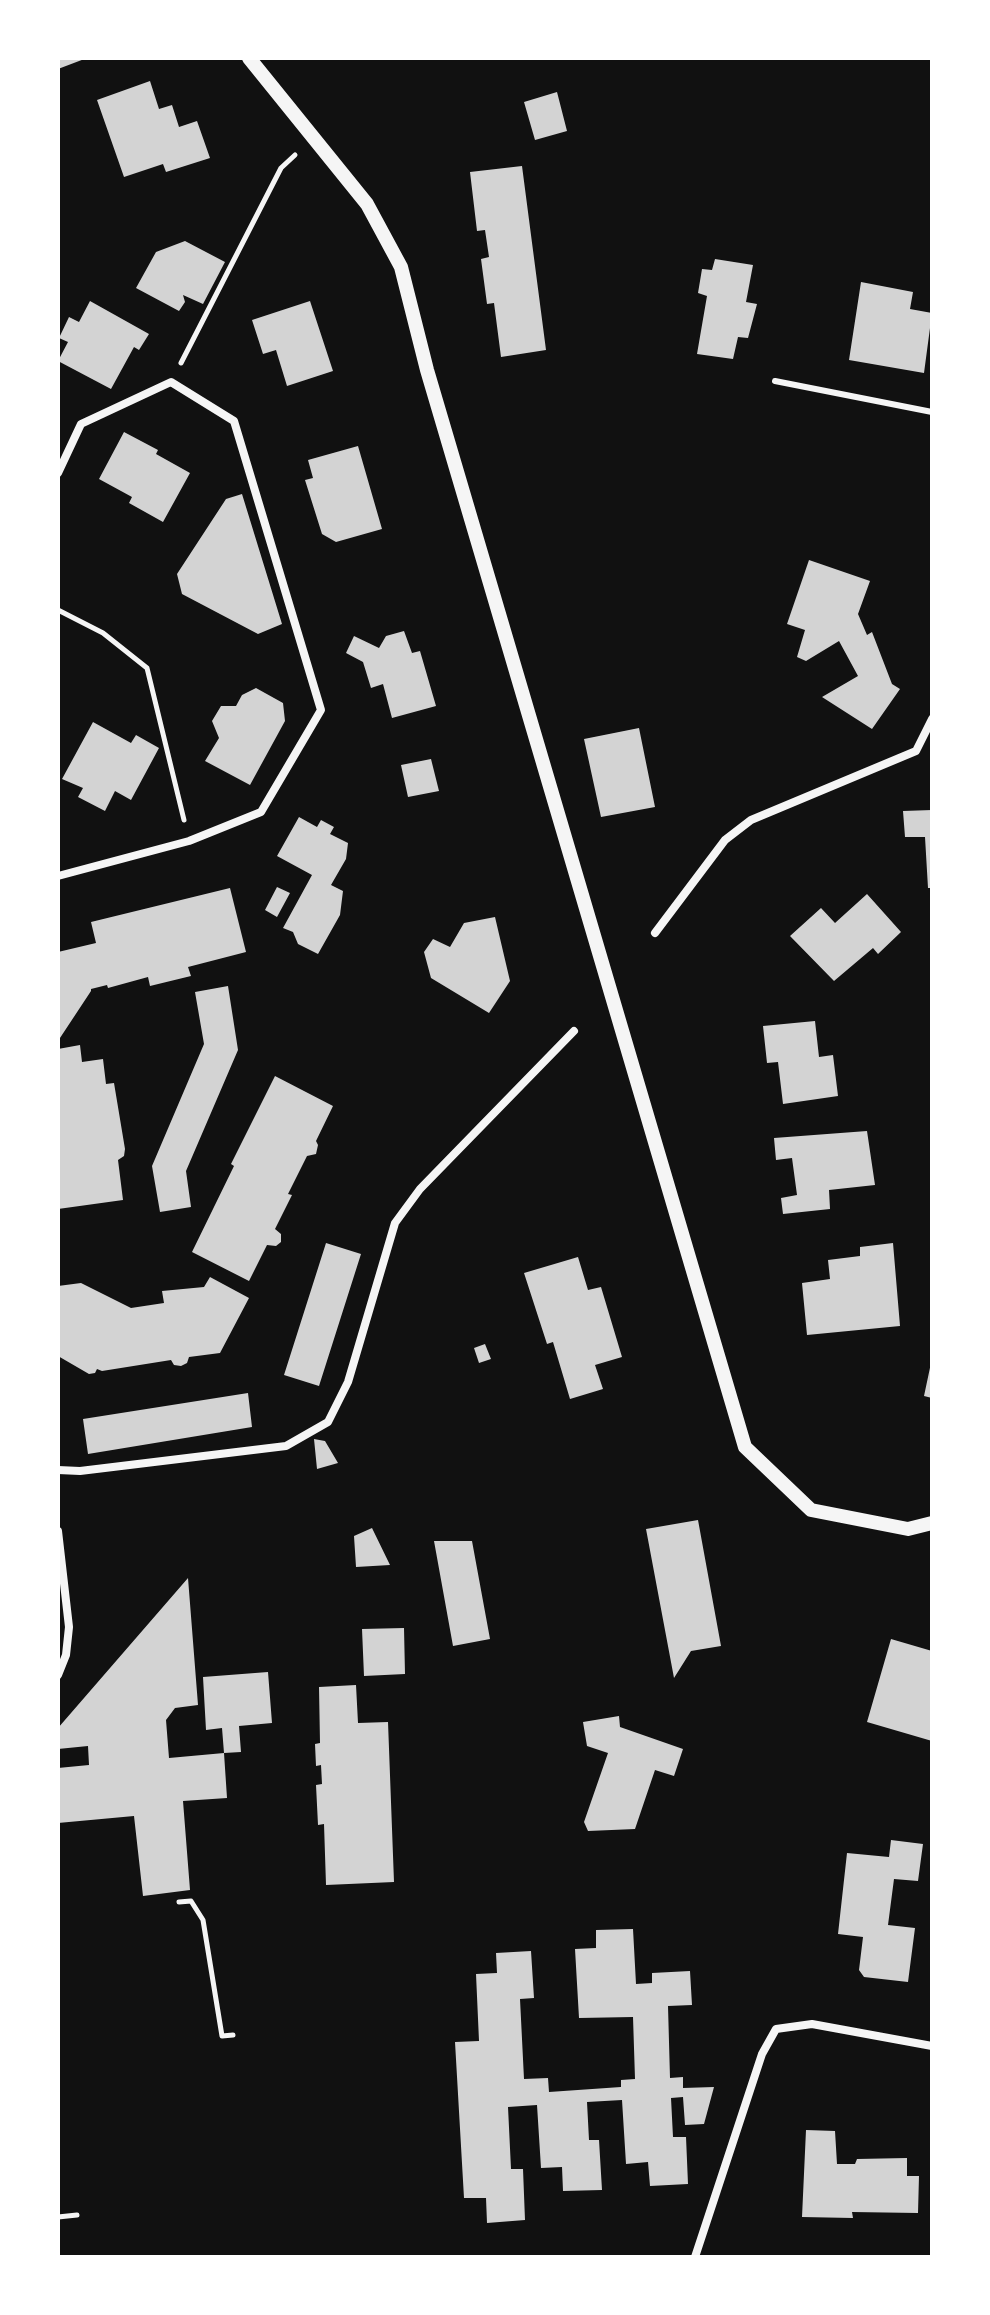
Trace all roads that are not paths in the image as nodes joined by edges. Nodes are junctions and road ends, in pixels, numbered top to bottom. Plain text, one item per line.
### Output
1 (249, 58) edge
2 (775, 381) dead end
3 (932, 412) edge
4 (58, 473) edge
5 (932, 719) edge
6 (58, 876) edge
7 (655, 933) dead end
8 (574, 1031) dead end
9 (58, 1470) edge
10 (932, 1523) edge
11 (58, 1531) edge
12 (58, 1675) edge
13 (932, 2046) edge
14 (695, 2257) edge

1 - 10 street
2 - 3 lane
4 - 6 street
5 - 7 street
8 - 9 street
11 - 12 street
13 - 14 street

